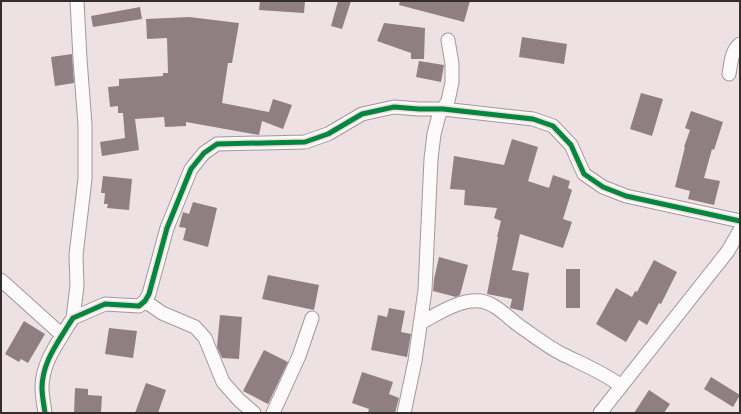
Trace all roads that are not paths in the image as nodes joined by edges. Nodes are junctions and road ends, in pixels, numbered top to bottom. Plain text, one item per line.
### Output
1 (77, 1) edge
2 (448, 40) dead end
3 (740, 44) edge
4 (729, 74) dead end
5 (443, 109) junction
6 (740, 221) edge
7 (740, 230) edge
8 (1, 280) edge
9 (145, 301) junction
10 (73, 318) junction
11 (312, 318) dead end
12 (420, 323) junction
13 (62, 336) junction
14 (621, 386) junction
15 (45, 413) edge
16 (254, 413) edge
17 (273, 413) edge
18 (404, 413) edge
19 (600, 413) edge

1 - 10 street
2 - 5 street
3 - 4 street
5 - 6 street
5 - 9 street
5 - 12 street
7 - 14 street
8 - 13 street
9 - 10 street
9 - 16 street
10 - 13 street
11 - 17 street
12 - 14 street
12 - 18 street
13 - 15 street
14 - 19 street

